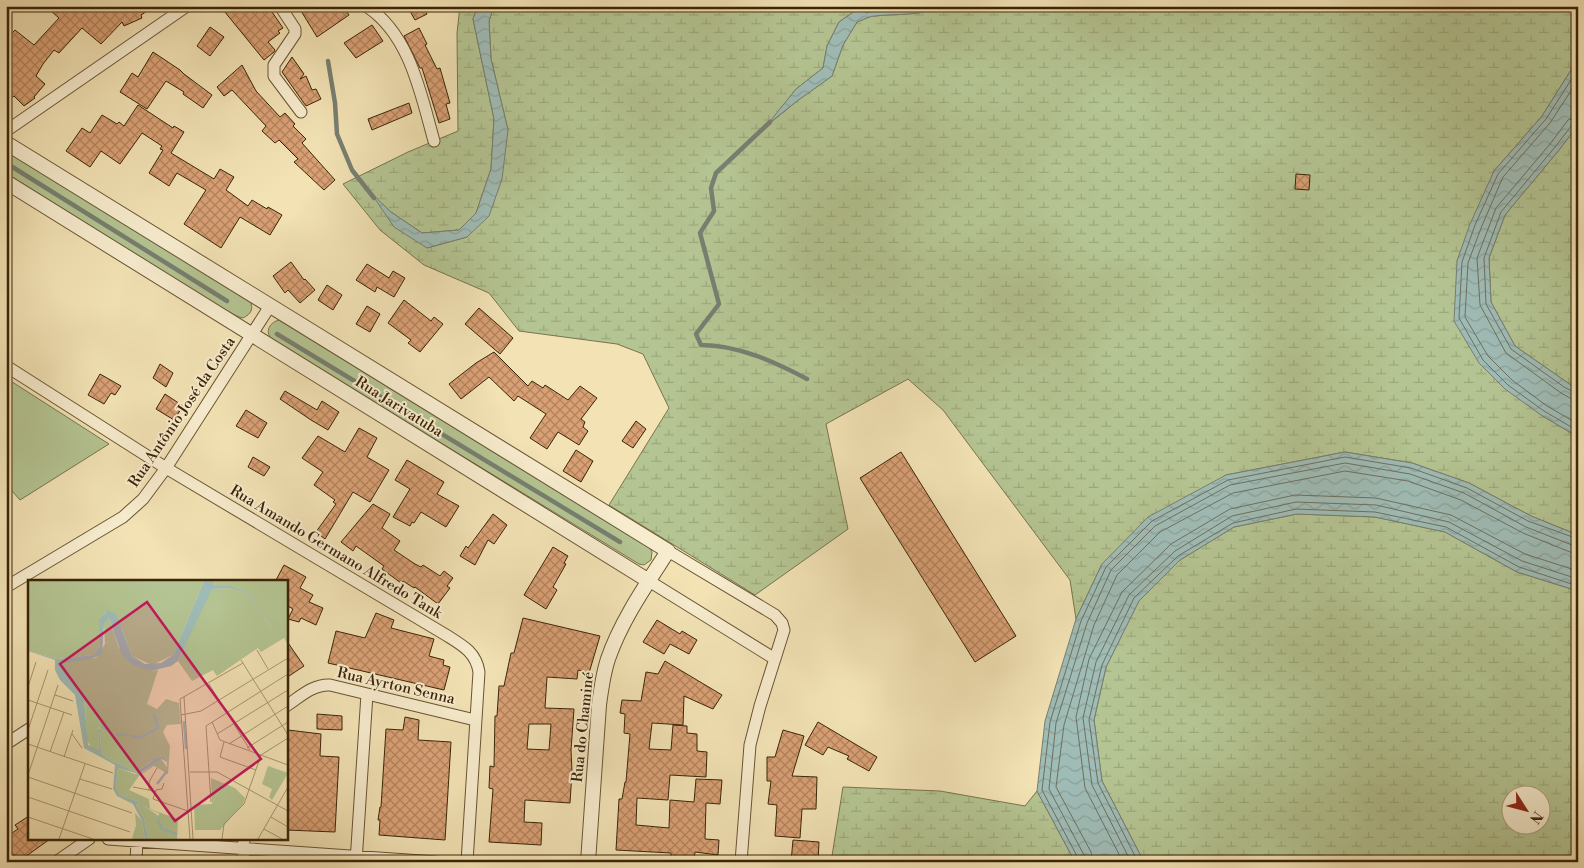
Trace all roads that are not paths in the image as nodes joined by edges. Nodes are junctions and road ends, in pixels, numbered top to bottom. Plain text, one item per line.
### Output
1 (187, 6) edge
2 (366, 6) edge
3 (283, 7) edge
4 (300, 112) dead end
5 (6, 132) edge
6 (434, 142) dead end
7 (6, 143) edge
8 (6, 182) edge
9 (270, 306) junction
10 (252, 334) junction
11 (6, 366) edge
12 (166, 468) junction
13 (668, 551) junction
14 (649, 580) junction
15 (6, 586) edge
16 (775, 659) junction
17 (367, 694) junction
18 (288, 703) edge
19 (475, 720) junction
20 (28, 730) edge
21 (6, 744) edge
22 (88, 840) edge
23 (137, 840) edge
24 (244, 844) edge
25 (356, 859) edge
26 (56, 862) edge
27 (136, 862) edge
28 (243, 862) edge
29 (436, 862) edge
30 (467, 862) edge
31 (588, 862) edge
32 (741, 862) edge

1 - 5 street
2 - 6 street
3 - 4 street
7 - 9 street, Rua Jarivatuba
8 - 10 street, Rua Jarivatuba
9 - 10 street, Rua Antônio José da Costa
9 - 13 street, Rua Jarivatuba
10 - 12 street, Rua Antônio José da Costa
10 - 14 street, Rua Jarivatuba
11 - 12 street, Rua Amando Germano Alfredo Tank
12 - 15 street, Rua Antônio José da Costa
12 - 19 street, Rua Amando Germano Alfredo Tank
13 - 14 street, Rua do Chaminé
13 - 16 street, Rua Jarivatuba
14 - 16 street, Rua Jarivatuba
14 - 31 street, Rua do Chaminé
16 - 32 street
17 - 18 street, Rua Ayrton Senna
17 - 19 street, Rua Ayrton Senna
17 - 25 street
19 - 30 street, Rua Amando Germano Alfredo Tank
20 - 21 street
22 - 26 street
23 - 24 street
23 - 27 street
24 - 25 street
24 - 28 street
25 - 29 street

